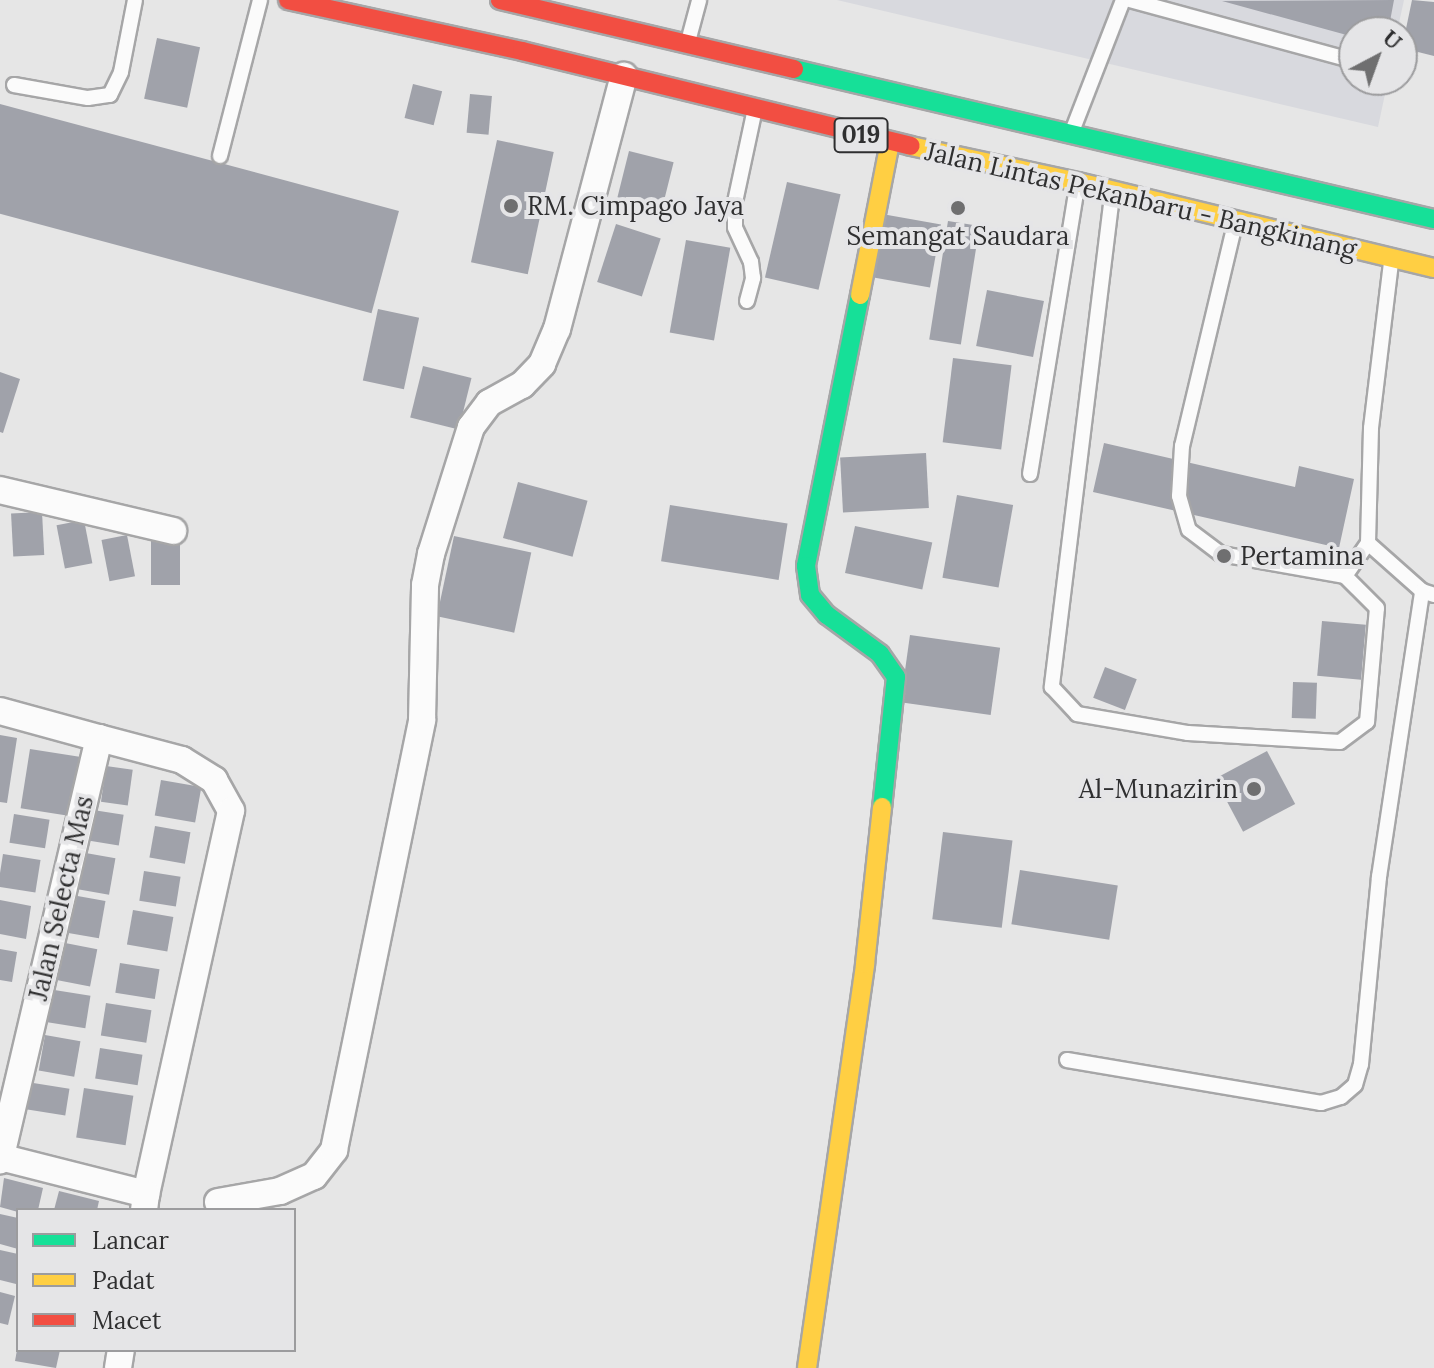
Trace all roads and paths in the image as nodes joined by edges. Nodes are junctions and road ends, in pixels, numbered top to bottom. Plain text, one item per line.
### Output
1 (135, 0) edge
2 (260, 0) edge
3 (288, 0) edge
4 (500, 0) edge
5 (699, 0) edge
6 (1123, 0) edge
7 (1130, 0) edge
8 (688, 44) junction
9 (1338, 57) edge
10 (624, 76) junction
11 (14, 85) dead end
12 (755, 109) junction
13 (1071, 133) junction
14 (890, 142) junction
15 (220, 156) dead end
16 (1078, 182) junction
17 (1112, 190) junction
18 (1434, 219) edge
19 (1236, 223) junction
20 (1391, 259) junction
21 (1434, 268) edge
22 (747, 301) dead end
23 (1030, 474) dead end
24 (0, 490) edge
25 (173, 531) dead end
26 (1368, 543) junction
27 (1345, 576) junction
28 (1428, 593) edge
29 (0, 711) edge
30 (99, 738) junction
31 (1067, 1060) dead end
32 (0, 1159) edge
33 (145, 1202) edge
34 (218, 1202) dead end
35 (807, 1368) edge

1 - 11 lane
2 - 15 lane
3 - 10 main road, Jalan Lintas Pekanbaru - Bangkinang / 019
4 - 8 main road, Jalan Lintas Pekanbaru - Bangkinang / 019
5 - 8 lane
6 - 13 lane
7 - 9 lane
8 - 13 main road, Jalan Lintas Pekanbaru - Bangkinang / 019
10 - 12 main road, Jalan Lintas Pekanbaru - Bangkinang / 019
10 - 34 street
12 - 14 main road, Jalan Lintas Pekanbaru - Bangkinang / 019
12 - 22 lane
13 - 18 main road, Jalan Lintas Pekanbaru - Bangkinang / 019
14 - 16 main road, Jalan Lintas Pekanbaru - Bangkinang / 019
14 - 35 main road
16 - 17 main road, Jalan Lintas Pekanbaru - Bangkinang / 019
16 - 23 lane
17 - 19 main road, Jalan Lintas Pekanbaru - Bangkinang / 019
17 - 27 lane
19 - 20 main road, Jalan Lintas Pekanbaru - Bangkinang / 019
19 - 27 lane
20 - 21 main road, Jalan Lintas Pekanbaru - Bangkinang / 019
20 - 26 lane
24 - 25 street
26 - 27 lane
26 - 28 lane
28 - 31 lane
29 - 30 street
30 - 32 street, Jalan Selecta Mas
30 - 33 street
32 - 33 street, Jalan Selecta Mas

